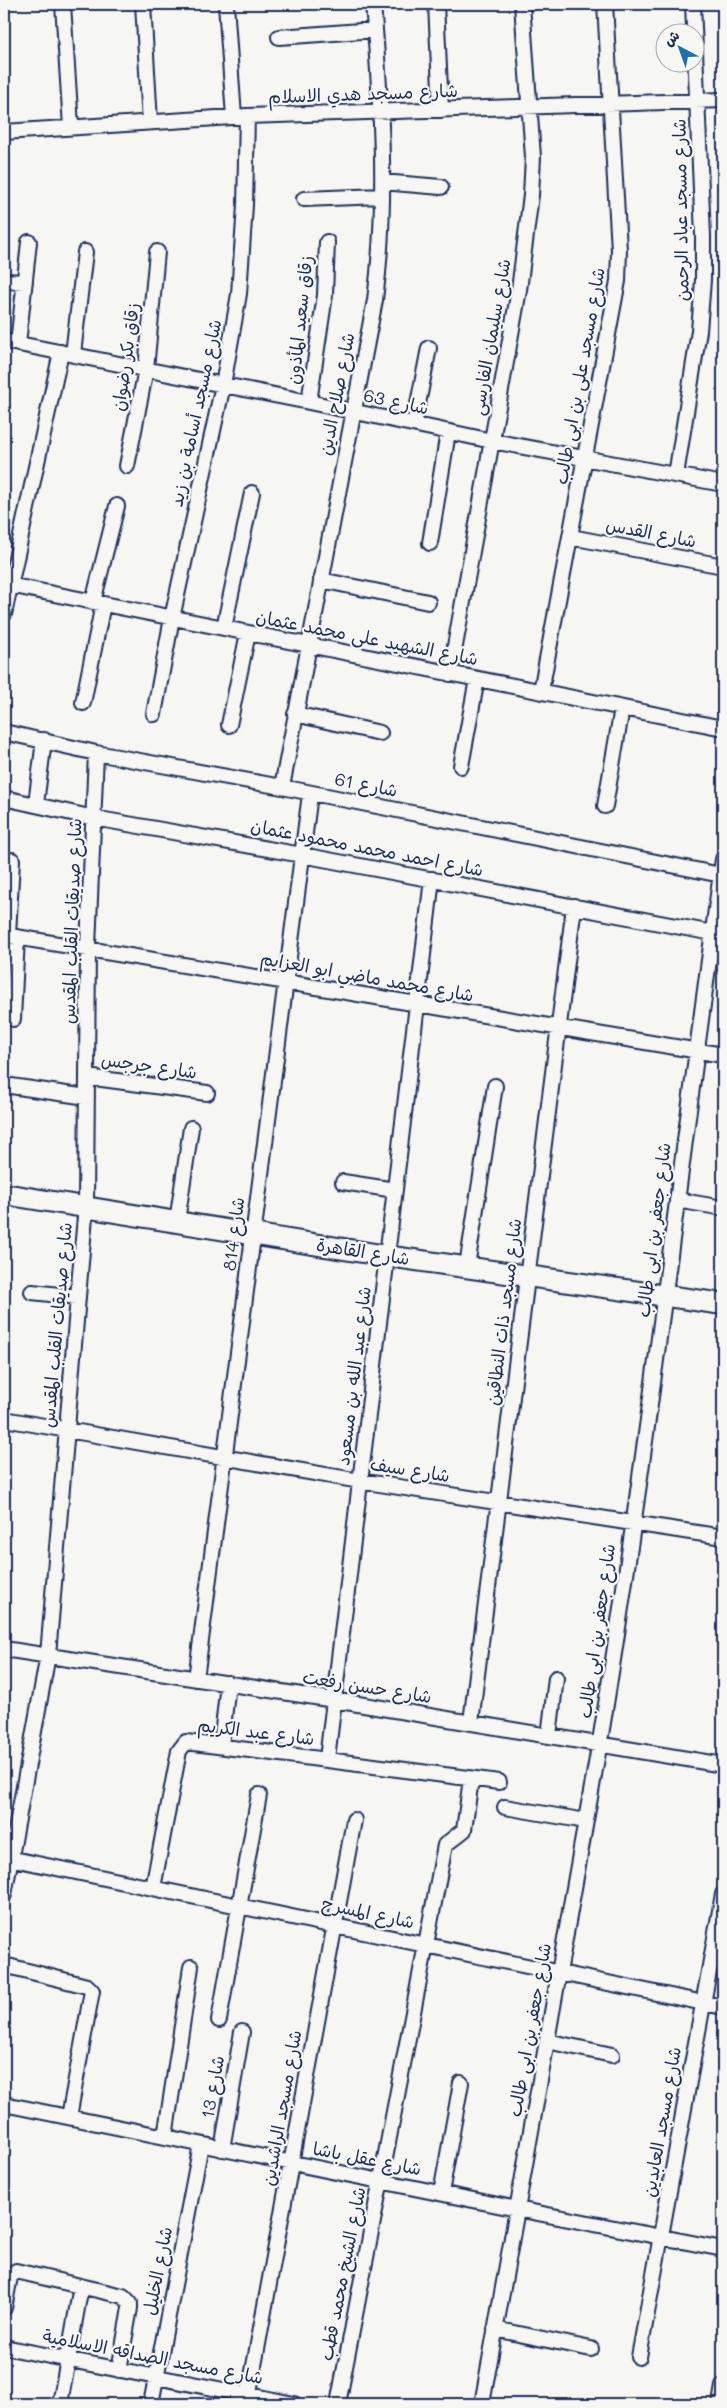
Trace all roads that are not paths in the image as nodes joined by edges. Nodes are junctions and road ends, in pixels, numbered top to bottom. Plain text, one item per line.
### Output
1 (63, 4) edge
2 (143, 4) edge
3 (226, 4) edge
4 (373, 4) edge
5 (436, 4) edge
6 (522, 4) edge
7 (605, 4) edge
8 (693, 4) edge
9 (375, 30) junction
10 (279, 37) dead end
11 (723, 100) edge
12 (698, 102) junction
13 (610, 105) junction
14 (530, 108) junction
15 (441, 110) junction
16 (381, 111) junction
17 (240, 116) junction
18 (150, 122) junction
19 (71, 128) junction
20 (4, 132) edge
21 (382, 182) junction
22 (441, 187) dead end
23 (382, 196) junction
24 (304, 199) dead end
25 (29, 242) dead end
26 (328, 242) dead end
27 (85, 252) dead end
28 (157, 252) dead end
29 (4, 281) edge
30 (25, 282) junction
31 (4, 341) edge
32 (18, 344) junction
33 (429, 348) dead end
34 (67, 353) junction
35 (146, 369) junction
36 (223, 384) junction
37 (309, 402) junction
38 (352, 412) junction
39 (414, 424) junction
40 (448, 432) junction
41 (492, 441) junction
42 (586, 458) junction
43 (127, 466) dead end
44 (676, 475) junction
45 (723, 484) edge
46 (252, 493) dead end
47 (117, 506) dead end
48 (571, 538) junction
49 (430, 543) dead end
50 (723, 566) edge
51 (321, 580) junction
52 (6, 585) edge
53 (428, 602) dead end
54 (98, 603) junction
55 (4, 614) edge
56 (172, 618) junction
57 (224, 628) junction
58 (248, 633) junction
59 (308, 645) junction
60 (450, 674) junction
61 (477, 679) junction
62 (541, 692) junction
63 (83, 703) dead end
64 (622, 708) junction
65 (154, 714) dead end
66 (295, 714) junction
67 (229, 725) dead end
68 (723, 728) edge
69 (4, 732) edge
70 (380, 733) dead end
71 (44, 740) junction
72 (96, 753) junction
73 (461, 766) dead end
74 (282, 787) junction
75 (310, 794) junction
76 (4, 798) edge
77 (36, 804) junction
78 (605, 806) dead end
79 (94, 818) junction
80 (302, 855) junction
81 (723, 859) edge
82 (12, 860) dead end
83 (721, 874) junction
84 (432, 879) junction
85 (574, 906) junction
86 (718, 934) edge
87 (10, 936) edge
88 (88, 947) junction
89 (286, 983) junction
90 (417, 1005) junction
91 (12, 1019) dead end
92 (559, 1028) junction
93 (696, 1050) junction
94 (723, 1055) edge
95 (87, 1077) junction
96 (4, 1086) edge
97 (495, 1086) dead end
98 (207, 1093) dead end
99 (86, 1098) junction
100 (191, 1128) dead end
101 (343, 1182) dead end
102 (395, 1190) junction
103 (4, 1194) edge
104 (677, 1200) junction
105 (86, 1206) junction
106 (723, 1208) edge
107 (176, 1221) junction
108 (253, 1234) junction
109 (387, 1256) junction
110 (467, 1266) junction
111 (528, 1276) junction
112 (32, 1292) dead end
113 (665, 1296) junction
114 (78, 1297) junction
115 (723, 1304) edge
116 (4, 1419) edge
117 (67, 1430) junction
118 (224, 1458) junction
119 (360, 1481) junction
120 (499, 1502) junction
121 (632, 1524) junction
122 (723, 1537) edge
123 (4, 1649) edge
124 (48, 1655) junction
125 (196, 1678) junction
126 (556, 1678) dead end
127 (228, 1683) junction
128 (334, 1700) junction
129 (471, 1722) junction
130 (549, 1736) junction
131 (599, 1744) junction
132 (221, 1746) junction
133 (327, 1759) junction
134 (723, 1765) edge
135 (471, 1779) junction
136 (500, 1782) dead end
137 (259, 1795) dead end
138 (505, 1807) dead end
139 (354, 1820) dead end
140 (586, 1821) junction
141 (7, 1858) edge
142 (153, 1888) junction
143 (723, 1894) edge
144 (4, 1895) edge
145 (240, 1905) junction
146 (334, 1924) junction
147 (425, 1944) junction
148 (4, 1965) edge
149 (191, 1967) dead end
150 (559, 1974) junction
151 (703, 2003) junction
152 (723, 2007) edge
153 (219, 2020) dead end
154 (242, 2032) dead end
155 (547, 2041) junction
156 (612, 2055) dead end
157 (461, 2083) dead end
158 (4, 2104) edge
159 (69, 2117) junction
160 (165, 2137) junction
161 (201, 2144) junction
162 (222, 2149) junction
163 (291, 2163) junction
164 (380, 2181) junction
165 (441, 2194) junction
166 (517, 2209) junction
167 (660, 2236) junction
168 (723, 2248) edge
169 (81, 2286) junction
170 (4, 2308) edge
171 (495, 2329) junction
172 (4, 2346) edge
173 (590, 2349) dead end
174 (640, 2357) dead end
175 (68, 2359) junction
176 (119, 2370) junction
177 (156, 2377) junction
178 (723, 2386) edge
179 (248, 2400) edge
180 (60, 2404) edge
181 (151, 2404) edge
182 (294, 2404) edge
183 (338, 2404) edge
184 (482, 2404) edge
185 (720, 2404) edge

1 - 19 street
2 - 18 street
3 - 17 street, شارع مسجد أسامة بن زيد
4 - 9 street, شارع صلاح الدين
5 - 15 street
6 - 14 street, شارع سليمان الفارسى
7 - 13 street, شارع مسجد على بن ابى طالب
8 - 12 street, شارع مسجد عباد الرحمن
9 - 10 street
9 - 16 street, شارع صلاح الدين
11 - 12 street, شارع مسجد هدي الاسلام
12 - 13 street, شارع مسجد هدي الاسلام
12 - 44 street, شارع مسجد عباد الرحمن
13 - 14 street, شارع مسجد هدي الاسلام
13 - 42 street, شارع مسجد على بن ابى طالب
14 - 15 street, شارع مسجد هدي الاسلام
14 - 41 street, شارع سليمان الفارسى
15 - 16 street, شارع مسجد هدي الاسلام
16 - 17 street, شارع مسجد هدي الاسلام
16 - 21 street, شارع صلاح الدين
17 - 18 street, شارع مسجد هدي الاسلام
17 - 36 street, شارع مسجد أسامة بن زيد
18 - 19 street, شارع مسجد هدي الاسلام
19 - 20 street, شارع مسجد هدي الاسلام
21 - 22 street
21 - 23 street, شارع صلاح الدين
23 - 24 street
23 - 38 street, شارع صلاح الدين
25 - 30 street
26 - 37 street, زقاق سعيد المأذون
27 - 34 street
28 - 35 street, زقاق بكر رضوان
29 - 30 street
30 - 32 street
31 - 32 street, شارع 63
32 - 34 street, شارع 63
33 - 39 street
34 - 35 street, شارع 63
34 - 52 street
35 - 36 street, شارع 63
35 - 43 street, زقاق بكر رضوان
36 - 37 street, شارع 63
36 - 56 street, شارع مسجد أسامة بن زيد
37 - 38 street, شارع 63
38 - 39 street, شارع 63
38 - 51 street, شارع صلاح الدين
39 - 40 street, شارع 63
40 - 41 street, شارع 63
40 - 49 street
41 - 42 street, شارع 63
41 - 60 street, شارع سليمان الفارسى
42 - 44 street, شارع 63
42 - 48 street, شارع مسجد على بن ابى طالب
44 - 45 street, شارع 63
46 - 57 street
47 - 54 street
48 - 50 street, شارع القدس
48 - 62 street, شارع مسجد على بن ابى طالب
51 - 53 street
51 - 59 street, شارع صلاح الدين
52 - 54 street, شارع الشهيد على محمد عثمان
52 - 55 street
54 - 56 street, شارع الشهيد على محمد عثمان
54 - 63 street
56 - 57 street, شارع الشهيد على محمد عثمان
56 - 65 street, شارع مسجد أسامة بن زيد
57 - 58 street, شارع الشهيد على محمد عثمان
58 - 59 street, شارع الشهيد على محمد عثمان
58 - 67 street
59 - 60 street, شارع الشهيد على محمد عثمان
59 - 66 street, شارع صلاح الدين
60 - 61 street, شارع الشهيد على محمد عثمان
61 - 62 street, شارع الشهيد على محمد عثمان
61 - 73 street
62 - 64 street, شارع الشهيد على محمد عثمان
64 - 68 street, شارع الشهيد على محمد عثمان
64 - 78 street
66 - 70 street
66 - 74 street, شارع صلاح الدين
69 - 71 street, شارع 61
71 - 72 street, شارع 61
71 - 77 street
72 - 74 street, شارع 61
72 - 79 street, شارع صديقات القلب المقدس
74 - 75 street, شارع 61
75 - 80 street, شارع 814
75 - 83 street, شارع 61
76 - 77 street, شارع احمد محمد محمود عثمان
77 - 79 street, شارع احمد محمد محمود عثمان
79 - 80 street, شارع احمد محمد محمود عثمان
79 - 88 street, شارع صديقات القلب المقدس
80 - 84 street, شارع احمد محمد محمود عثمان
80 - 89 street, شارع 814
81 - 83 street, شارع جعفر بن ابى طالب
82 - 87 street
83 - 86 street, شارع جعفر بن ابى طالب
84 - 85 street, شارع احمد محمد محمود عثمان
84 - 90 street, شارع عبد الله بن مسعود
85 - 86 street, شارع احمد محمد محمود عثمان
85 - 92 street, شارع مسجد ذات النطاقين
86 - 93 street, شارع جعفر بن ابى طالب
87 - 88 street, شارع محمد ماضي ابو العزايم
87 - 91 street
88 - 89 street, شارع محمد ماضي ابو العزايم
88 - 95 street, شارع صديقات القلب المقدس
89 - 90 street, شارع محمد ماضي ابو العزايم
89 - 108 street, شارع 814
90 - 92 street, شارع محمد ماضي ابو العزايم
90 - 102 street, شارع عبد الله بن مسعود
92 - 93 street, شارع محمد ماضي ابو العزايم
92 - 111 street, شارع مسجد ذات النطاقين
93 - 94 street, شارع محمد ماضي ابو العزايم
93 - 104 street, شارع جعفر بن ابى طالب
95 - 98 street, شارع جرجس
95 - 99 street, شارع صديقات القلب المقدس
96 - 99 street
97 - 110 street
99 - 105 street, شارع صديقات القلب المقدس
100 - 107 street
101 - 102 street
102 - 109 street, شارع عبد الله بن مسعود
103 - 105 street, شارع القاهرة
104 - 106 street
104 - 113 street, شارع جعفر بن ابى طالب
105 - 107 street, شارع القاهرة
105 - 114 street, شارع صديقات القلب المقدس
107 - 108 street, شارع القاهرة
108 - 109 street, شارع القاهرة
108 - 118 street, شارع 814
109 - 110 street, شارع القاهرة
109 - 119 street, شارع عبد الله بن مسعود
110 - 111 street, شارع القاهرة
111 - 113 street, شارع القاهرة
111 - 120 street, شارع مسجد ذات النطاقين
112 - 114 street
113 - 115 street, شارع القاهرة
113 - 121 street, شارع جعفر بن ابى طالب
114 - 117 street, شارع صديقات القلب المقدس
116 - 117 street, شارع سيف
117 - 118 street, شارع سيف
117 - 124 street, شارع صديقات القلب المقدس
118 - 119 street, شارع سيف
118 - 125 street, شارع 814
119 - 120 street, شارع سيف
119 - 128 street, شارع عبد الله بن مسعود
120 - 121 street, شارع سيف
120 - 129 street, شارع مسجد ذات النطاقين
121 - 122 street, شارع سيف
121 - 131 street, شارع جعفر بن ابى طالب
123 - 124 street, شارع حسن رفعت
124 - 125 street, شارع حسن رفعت
124 - 141 street, شارع صديقات القلب المقدس
125 - 127 street, شارع حسن رفعت
126 - 130 street
127 - 128 street, شارع حسن رفعت
127 - 132 street
128 - 129 street, شارع حسن رفعت
128 - 133 street, شارع عبد الله بن مسعود
129 - 130 street, شارع حسن رفعت
130 - 131 street, شارع حسن رفعت
131 - 134 street, شارع حسن رفعت
131 - 140 street, شارع جعفر بن ابى طالب
132 - 133 street, شارع عبد الكريم
132 - 142 street, شارع عبد الكريم
133 - 135 street, شارع عبد الكريم
135 - 136 street, شارع عبد الكريم
135 - 147 street
137 - 145 street
138 - 140 street
139 - 146 street, شارع مسجد الراشدين
140 - 150 street, شارع جعفر بن ابى طالب
141 - 142 street, شارع المسرح
141 - 144 street, شارع صديقات القلب المقدس
142 - 145 street, شارع المسرح
143 - 151 street, شارع مسجد العابدين
145 - 146 street, شارع المسرح
145 - 153 street
146 - 147 street, شارع المسرح
146 - 163 street, شارع مسجد الراشدين
147 - 150 street, شارع المسرح
147 - 164 street, شارع الشيخ محمد قطب
148 - 159 street
149 - 160 street
150 - 151 street, شارع المسرح
150 - 155 street, شارع جعفر بن ابى طالب
151 - 152 street, شارع المسرح
151 - 167 street, شارع مسجد العابدين
154 - 162 street, شارع 13
155 - 156 street
155 - 166 street, شارع جعفر بن ابى طالب
157 - 165 street
158 - 159 street, شارع عقل باشا
159 - 160 street, شارع عقل باشا
160 - 161 street, شارع عقل باشا
161 - 162 street, شارع عقل باشا
161 - 177 street, شارع الخليل
162 - 163 street, شارع عقل باشا
163 - 164 street, شارع عقل باشا
163 - 179 street, شارع مسجد الراشدين
164 - 165 street, شارع عقل باشا
164 - 183 street, شارع الشيخ محمد قطب
165 - 166 street, شارع عقل باشا
166 - 167 street, شارع عقل باشا
166 - 171 street, شارع جعفر بن ابى طالب
167 - 168 street, شارع عقل باشا
167 - 174 street, شارع مسجد العابدين
169 - 170 street
169 - 175 street
169 - 176 street
171 - 173 street
171 - 184 street, شارع جعفر بن ابى طالب
172 - 175 street, شارع مسجد الصداقه الاسلامية
175 - 176 street, شارع مسجد الصداقه الاسلامية
175 - 180 street
176 - 177 street, شارع مسجد الصداقه الاسلامية
177 - 179 street, شارع مسجد الصداقه الاسلامية
177 - 181 street, شارع الخليل
178 - 185 street
179 - 182 street, شارع مسجد الصداقه الاسلامية

